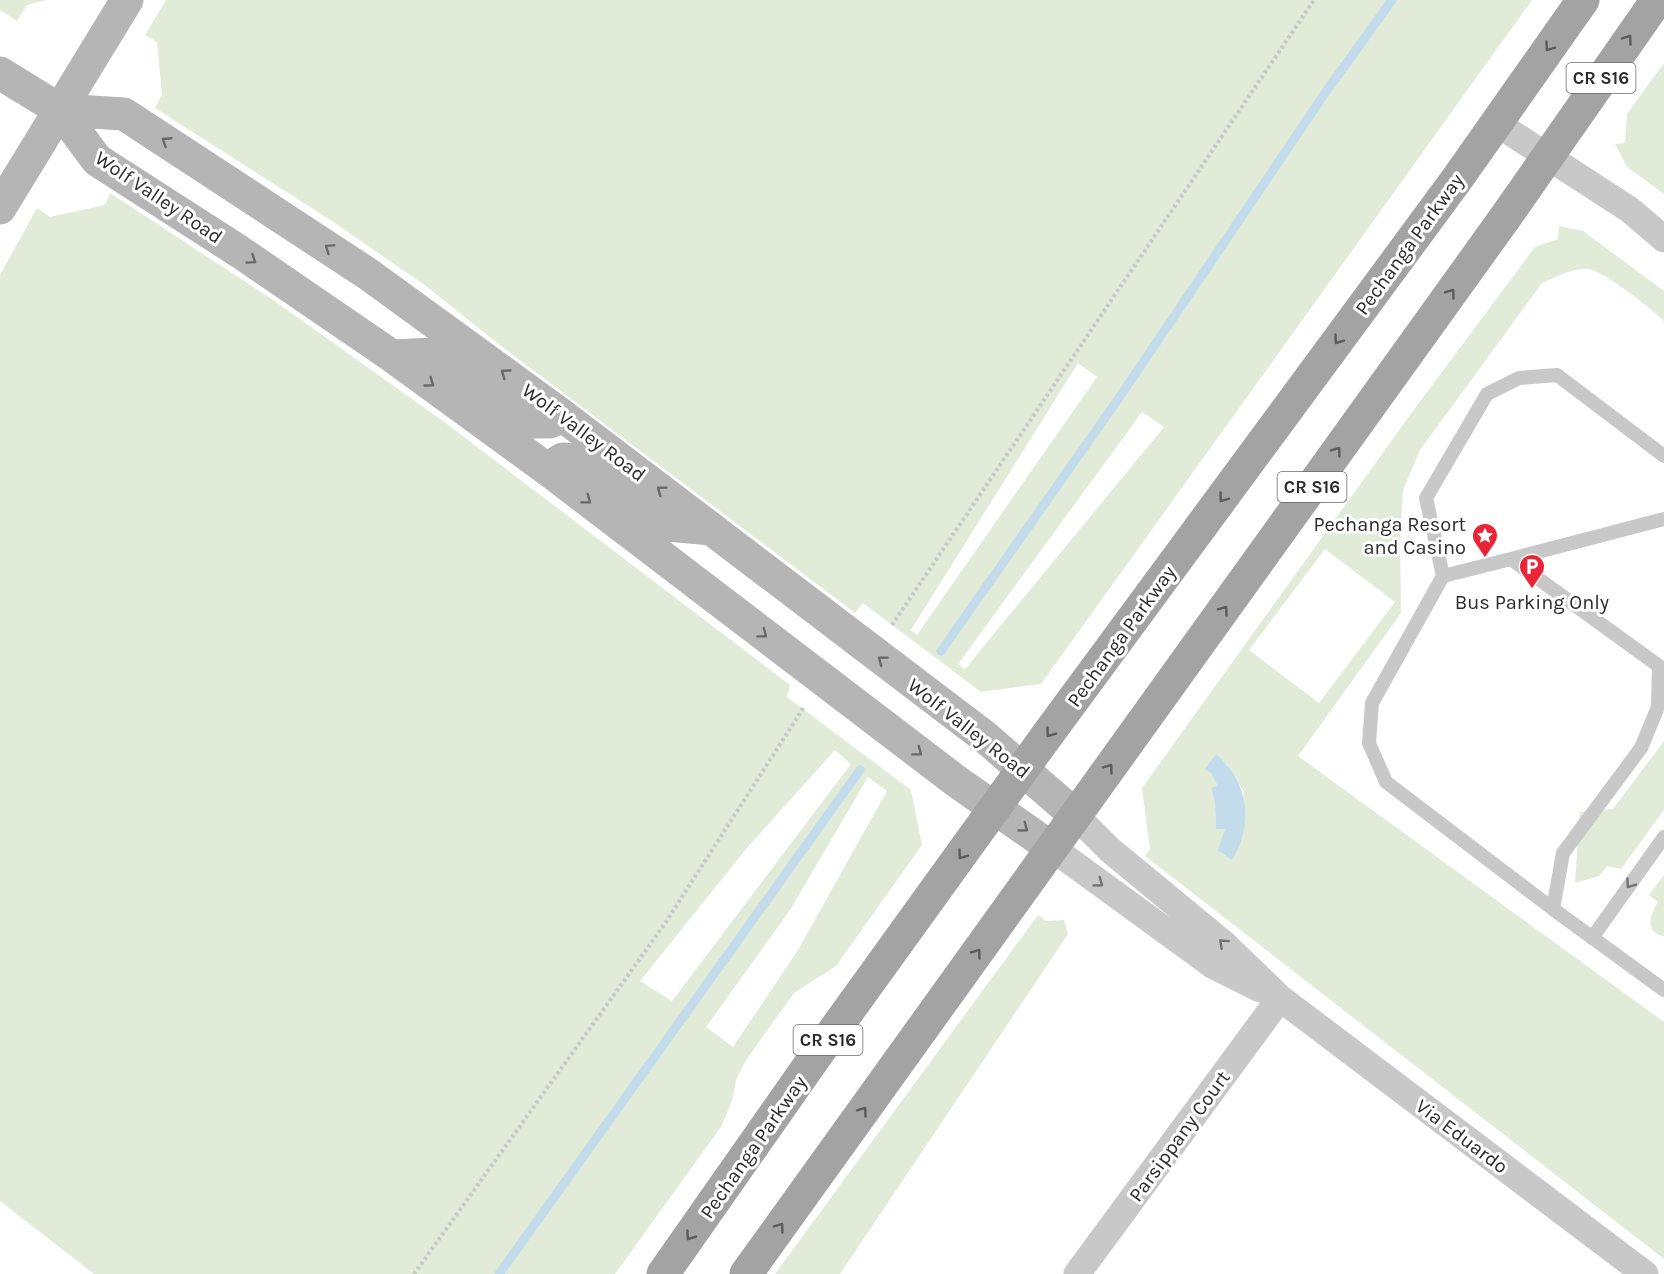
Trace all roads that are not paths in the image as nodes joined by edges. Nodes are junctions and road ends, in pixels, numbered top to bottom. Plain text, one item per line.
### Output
1 (127, 0) edge
2 (1583, 0) edge
3 (1657, 0) edge
4 (0, 73) edge
5 (60, 110) junction
6 (1496, 123) junction
7 (1547, 156) junction
8 (0, 208) edge
9 (1664, 239) edge
10 (392, 356) junction
11 (559, 413) junction
12 (1664, 456) edge
13 (551, 472) junction
14 (1664, 519) edge
15 (712, 528) junction
16 (1511, 559) junction
17 (1443, 576) junction
18 (1025, 770) junction
19 (997, 808) junction
20 (1075, 815) junction
21 (1664, 837) edge
22 (1052, 848) junction
23 (1553, 909) junction
24 (1592, 938) junction
25 (1664, 990) edge
26 (1280, 998) junction
27 (663, 1274) edge
28 (746, 1274) edge
29 (1077, 1274) edge
30 (1645, 1274) edge

1 - 5 main road
2 -> 6 main road, Pechanga Parkway / CR S16
7 -> 3 main road, CR S16
4 - 5 main road, Wolf Valley Road
5 - 8 main road
5 -> 10 main road, Wolf Valley Road
11 -> 5 main road, Wolf Valley Road
6 - 7 street
6 -> 18 main road, Pechanga Parkway / CR S16
7 - 9 street
20 -> 7 main road, CR S16
10 - 11 main road
10 -> 13 main road, Wolf Valley Road
15 -> 11 main road, Wolf Valley Road
12 - 17 lane
13 - 15 main road
13 -> 19 main road, Wolf Valley Road
14 - 16 lane
18 -> 15 main road, Wolf Valley Road
16 - 17 lane
16 - 23 lane
17 - 23 lane
18 - 19 main road, Pechanga Parkway / CR S16
18 - 20 main road, Wolf Valley Road
19 -> 22 main road, Wolf Valley Road
19 -> 27 main road, Pechanga Parkway / CR S16
20 - 22 main road, CR S16
26 -> 20 street, Via Eduardo
21 -> 24 lane
22 -> 26 street, Via Eduardo
28 -> 22 main road, CR S16
23 - 24 lane
24 - 25 lane
26 - 29 street, Parsippany Court
26 - 30 street, Via Eduardo

